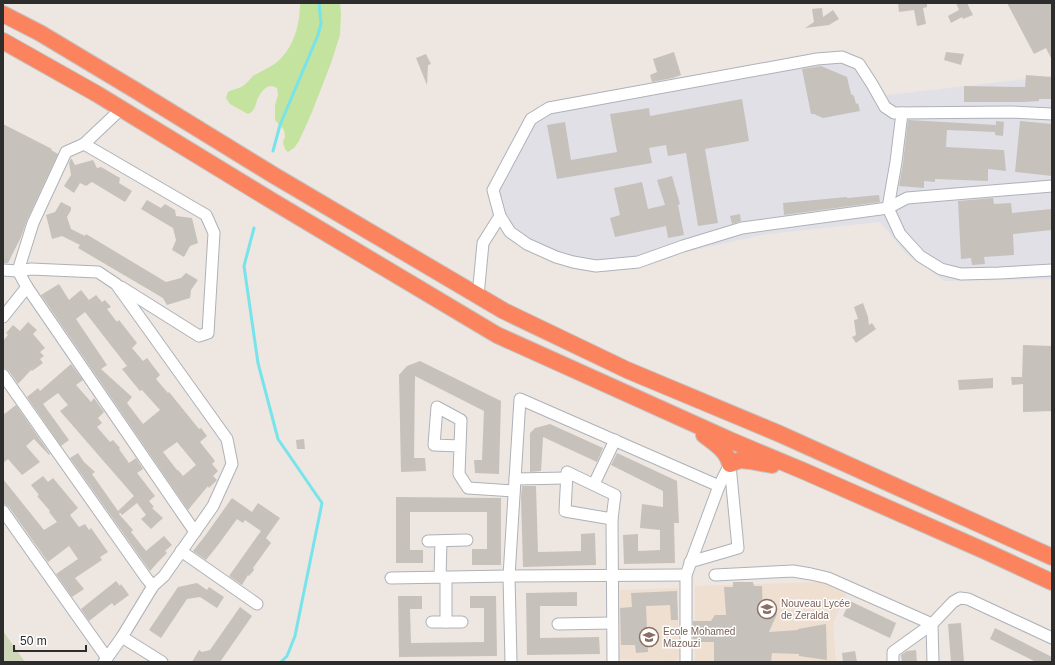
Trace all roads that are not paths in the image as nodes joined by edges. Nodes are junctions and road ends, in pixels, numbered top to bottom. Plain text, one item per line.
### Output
1 (3, 14) edge
2 (3, 41) edge
3 (121, 109) junction
4 (902, 113) junction
5 (1052, 114) edge
6 (84, 144) junction
7 (1052, 186) edge
8 (888, 208) junction
9 (500, 216) junction
10 (3, 270) edge
11 (1052, 270) edge
12 (18, 271) junction
13 (116, 284) junction
14 (27, 287) junction
15 (478, 296) junction
16 (161, 312) junction
17 (138, 314) junction
18 (3, 317) edge
19 (3, 374) edge
20 (683, 418) junction
21 (615, 440) junction
22 (460, 446) dead end
23 (730, 464) junction
24 (806, 472) junction
25 (515, 478) junction
26 (566, 478) junction
27 (594, 484) junction
28 (719, 486) junction
29 (514, 491) junction
30 (3, 511) edge
31 (612, 519) junction
32 (195, 532) junction
33 (467, 540) dead end
34 (428, 541) dead end
35 (441, 541) junction
36 (181, 551) junction
37 (1052, 557) edge
38 (690, 562) junction
39 (612, 575) junction
40 (686, 575) junction
41 (716, 575) dead end
42 (509, 576) junction
43 (443, 577) junction
44 (391, 578) dead end
45 (1052, 582) edge
46 (153, 586) junction
47 (257, 604) dead end
48 (432, 622) dead end
49 (446, 622) junction
50 (462, 622) dead end
51 (612, 623) junction
52 (558, 624) dead end
53 (932, 624) junction
54 (122, 637) junction
55 (1052, 638) edge
56 (106, 660) edge
57 (162, 662) edge
58 (511, 662) edge
59 (613, 662) edge
60 (686, 662) edge
61 (893, 662) edge
62 (933, 662) edge

1 - 15 highway
2 - 3 highway
3 - 6 street
3 - 20 highway
4 - 5 street
4 - 8 street
4 - 9 street
6 - 12 street
6 - 16 street
7 - 8 street
8 - 9 street
8 - 11 street
9 - 15 street
10 - 12 street
12 - 13 street
12 - 14 street
13 - 16 street
13 - 17 street
14 - 18 street
14 - 32 street
15 - 37 highway
16 - 17 street
17 - 32 street
19 - 46 street
20 - 23 highway
20 - 24 highway
21 - 25 street
21 - 27 street
21 - 28 street
22 - 29 street
23 - 24 highway
23 - 28 street
23 - 38 street
24 - 45 highway
25 - 26 street
25 - 29 street
26 - 27 street
26 - 31 street
27 - 31 street
28 - 38 street
29 - 42 street
30 - 56 street
31 - 39 street
32 - 36 street
33 - 35 street
34 - 35 street
35 - 43 street
36 - 46 street
36 - 47 street
38 - 40 street
39 - 40 street
39 - 42 street
39 - 51 street
40 - 60 street
41 - 53 street
42 - 43 street
42 - 58 street
43 - 44 street
43 - 49 street
46 - 54 street
48 - 49 street
49 - 50 street
51 - 52 street
51 - 59 street
53 - 55 street
53 - 61 street
53 - 62 street
54 - 56 street
54 - 57 street

